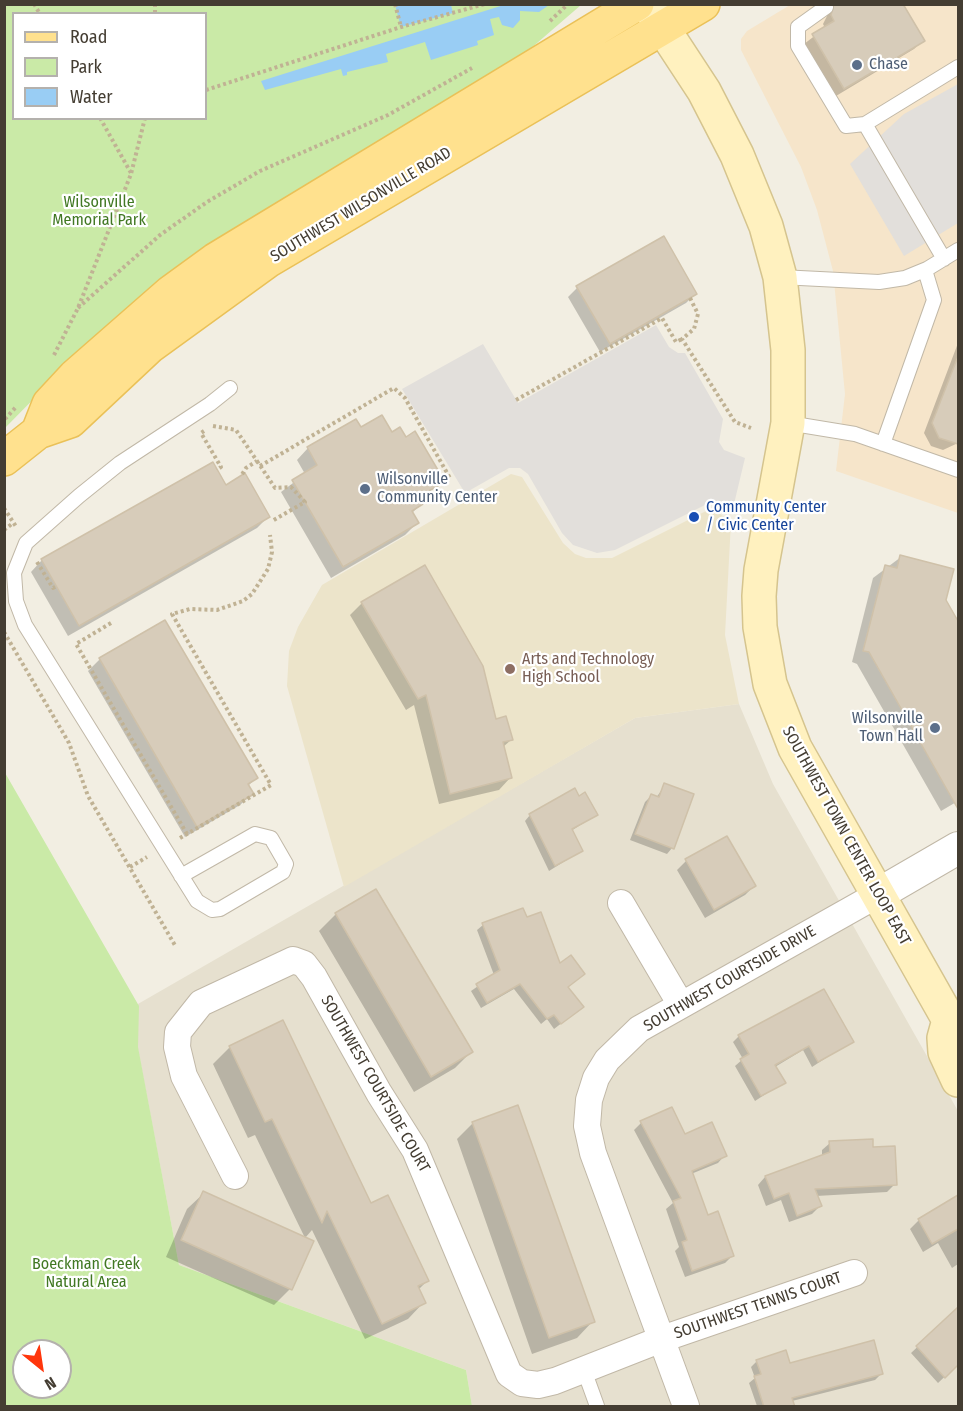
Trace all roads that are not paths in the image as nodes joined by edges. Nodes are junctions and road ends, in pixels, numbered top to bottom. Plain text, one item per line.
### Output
1 (637, 4) edge
2 (703, 4) edge
3 (826, 7) dead end
4 (655, 16) edge
5 (958, 67) edge
6 (865, 124) junction
7 (958, 250) edge
8 (944, 259) junction
9 (925, 270) junction
10 (780, 277) junction
11 (230, 388) dead end
12 (788, 423) junction
13 (38, 432) junction
14 (884, 444) junction
15 (4, 459) edge
16 (958, 470) edge
17 (958, 848) edge
18 (182, 876) junction
19 (877, 895) junction
20 (621, 903) dead end
21 (681, 1005) junction
22 (954, 1022) edge
23 (958, 1080) edge
24 (235, 1176) dead end
25 (854, 1273) dead end
26 (662, 1339) junction
27 (584, 1370) junction
28 (597, 1407) edge
29 (686, 1407) edge

1 - 13 main road, SOUTHWEST WILSONVILLE ROAD
2 - 4 main road, SOUTHWEST WILSONVILLE ROAD
3 - 6 lane
4 - 10 main road, SOUTHWEST TOWN CENTER LOOP EAST
4 - 13 main road, SOUTHWEST WILSONVILLE ROAD
5 - 6 lane
6 - 8 lane
7 - 8 lane
8 - 9 lane
9 - 10 lane
9 - 14 lane
10 - 12 main road, SOUTHWEST TOWN CENTER LOOP EAST
11 - 18 lane
12 - 14 lane
12 - 19 main road, SOUTHWEST TOWN CENTER LOOP EAST
13 - 15 main road, SOUTHWEST WILSONVILLE ROAD
14 - 16 lane
17 - 19 street, SOUTHWEST COURTSIDE DRIVE
18 - 18 lane
19 - 21 street, SOUTHWEST COURTSIDE DRIVE
19 - 22 main road, SOUTHWEST TOWN CENTER LOOP EAST
20 - 21 street
21 - 26 street, SOUTHWEST COURTSIDE DRIVE
22 - 23 main road, SOUTHWEST TOWN CENTER LOOP EAST
24 - 27 street, SOUTHWEST COURTSIDE COURT
25 - 26 street, SOUTHWEST TENNIS COURT
26 - 27 street, SOUTHWEST COURTSIDE COURT
26 - 29 street, SOUTHWEST COURTSIDE DRIVE
27 - 28 lane

